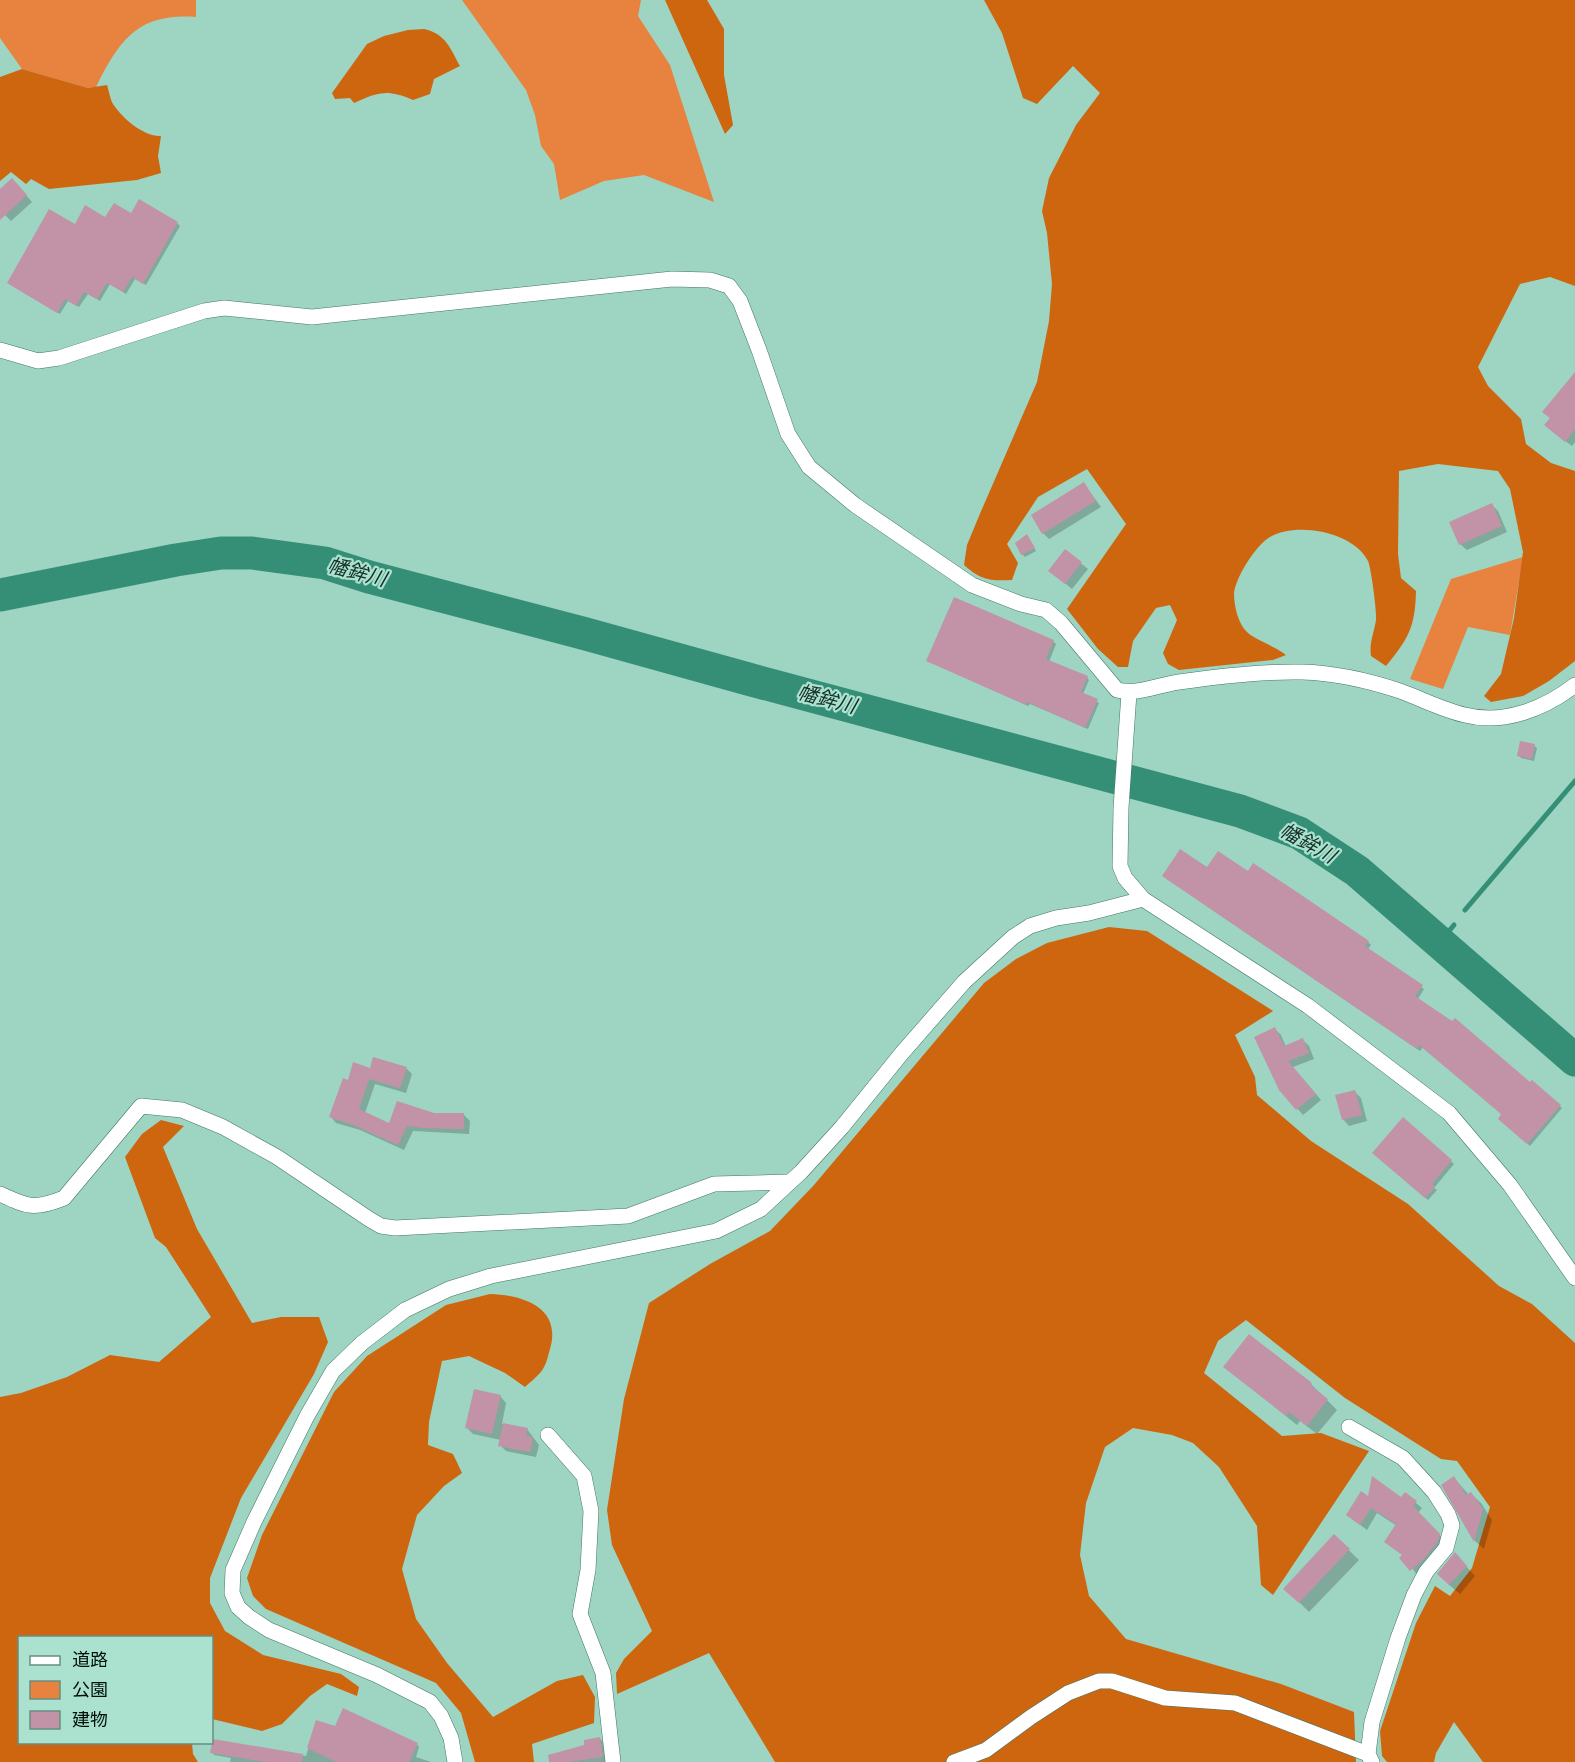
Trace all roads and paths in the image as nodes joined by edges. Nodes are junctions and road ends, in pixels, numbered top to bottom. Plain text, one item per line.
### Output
1 (0, 350) edge
2 (1575, 685) edge
3 (1129, 693) junction
4 (1143, 900) junction
5 (789, 1182) junction
6 (0, 1194) edge
7 (1575, 1278) edge
8 (1349, 1427) dead end
9 (548, 1435) dead end
10 (1370, 1758) edge
11 (455, 1762) edge
12 (613, 1762) edge
13 (954, 1762) edge

1 - 3 street
2 - 3 street
3 - 4 street
4 - 5 street
4 - 7 street
5 - 6 street
5 - 11 street
8 - 10 street
9 - 12 street
10 - 13 street

